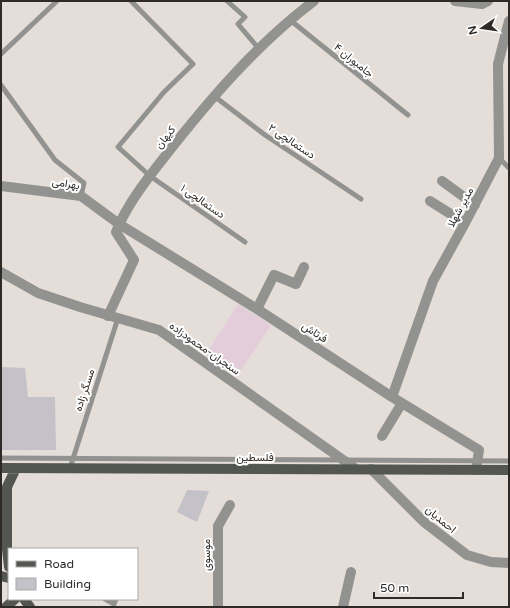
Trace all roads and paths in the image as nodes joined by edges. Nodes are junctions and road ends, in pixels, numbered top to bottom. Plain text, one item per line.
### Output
1 (57, 1) edge
2 (131, 1) edge
3 (228, 1) edge
4 (314, 1) edge
5 (455, 1) edge
6 (488, 1) edge
7 (289, 20) junction
8 (509, 21) edge
9 (260, 49) junction
10 (1, 54) edge
11 (1, 85) edge
12 (214, 96) junction
13 (408, 115) dead end
14 (499, 158) junction
15 (509, 168) edge
16 (150, 176) junction
17 (442, 181) dead end
18 (1, 186) edge
19 (81, 196) junction
20 (361, 199) dead end
21 (430, 201) dead end
22 (476, 204) junction
23 (119, 224) junction
24 (466, 224) junction
25 (245, 242) dead end
26 (304, 267) dead end
27 (1, 272) edge
28 (257, 309) junction
29 (108, 316) junction
30 (118, 318) junction
31 (392, 397) junction
32 (402, 403) junction
33 (382, 436) dead end
34 (1, 458) edge
35 (73, 458) junction
36 (343, 460) junction
37 (509, 461) edge
38 (477, 466) junction
39 (1, 468) edge
40 (16, 468) junction
41 (70, 468) junction
42 (356, 469) junction
43 (371, 469) junction
44 (509, 470) edge
45 (230, 505) dead end
46 (8, 550) edge
47 (509, 563) edge
48 (351, 572) dead end
49 (107, 600) edge
50 (116, 600) edge
51 (218, 607) edge
52 (343, 607) edge

1 - 10 lane
2 - 16 lane, دستمالچی ۱
3 - 9 lane
4 - 7 street, کیهان
5 - 6 street
7 - 9 street, کیهان
7 - 13 lane, جامبوران ۴
8 - 14 street, مدیر شهلا
9 - 12 street, کیهان
11 - 19 lane
12 - 16 street, کیهان
12 - 20 lane, دستمالچی ۲
14 - 15 lane
14 - 22 street, مدیر شهلا
16 - 23 street, کیهان
16 - 25 lane, دستمالچی ۱
17 - 22 street
18 - 19 street, بهرامی
19 - 23 street, بهرامی
21 - 24 street
22 - 24 street, مدیر شهلا
23 - 28 street, فرتاش
23 - 29 street
24 - 31 street, مدیر شهلا
26 - 28 street
27 - 29 street, سنجران-محمودزاده
28 - 31 street, فرتاش
29 - 30 street, سنجران-محمودزاده
30 - 35 lane, مسگر زاده
30 - 36 street, سنجران-محمودزاده
31 - 32 street, فرتاش
32 - 33 street
32 - 38 street, فرتاش
34 - 35 lane
35 - 36 lane
35 - 41 lane, مسگر زاده
36 - 38 lane
36 - 42 street, سنجران-محمودزاده
37 - 38 lane
38 - 43 main road, فلسطین
38 - 44 main road, فلسطین
39 - 40 main road, فلسطین
40 - 41 main road, فلسطین
40 - 46 main road
41 - 42 main road, فلسطین
42 - 43 main road, فلسطین
43 - 47 street, احمدیان
45 - 51 street, موسوی
48 - 52 street
49 - 50 lane

